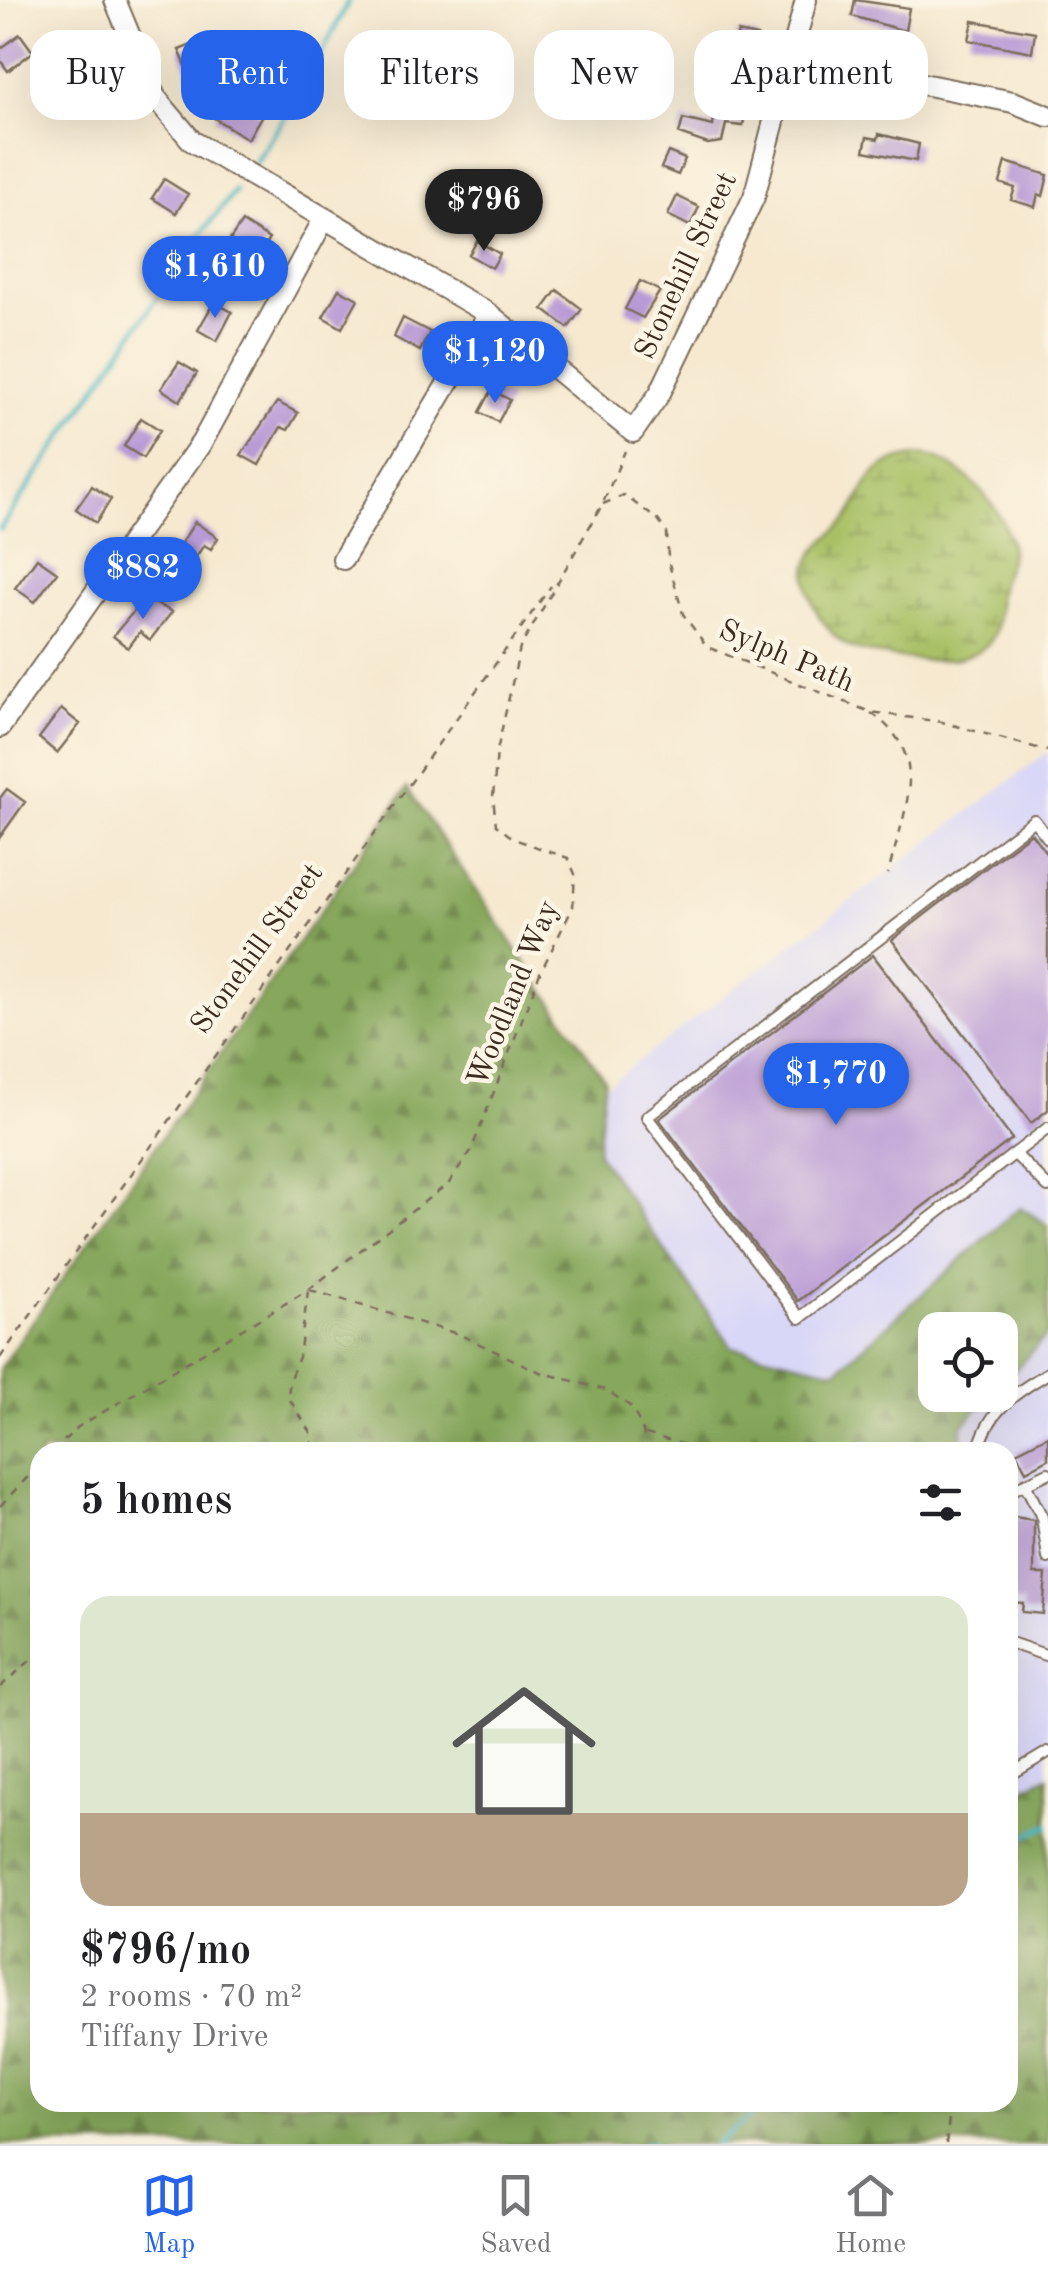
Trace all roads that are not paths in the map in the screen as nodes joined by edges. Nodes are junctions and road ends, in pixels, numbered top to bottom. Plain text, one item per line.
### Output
1 (115, 0) edge
2 (806, 0) edge
3 (799, 30) edge
4 (928, 85) edge
5 (1048, 116) edge
6 (775, 120) edge
7 (323, 220) junction
8 (489, 314) junction
9 (343, 560) dead end
10 (0, 727) edge
11 (1048, 838) edge
12 (1048, 1128) edge
13 (1015, 1154) junction
14 (1048, 1186) edge
15 (1048, 1373) edge
16 (981, 1442) edge
17 (1048, 1473) edge
18 (1025, 1484) junction
19 (1018, 1487) edge
20 (1048, 1558) edge
21 (1018, 1646) edge
22 (1048, 1656) edge
23 (1048, 1752) edge
24 (1018, 1770) edge

1 - 7 street
2 - 3 street, Stonehill Street
4 - 5 street
6 - 8 street, Stonehill Street
7 - 8 street
7 - 10 street
8 - 9 street
11 - 13 lane
12 - 13 lane
13 - 14 lane
15 - 16 lane
17 - 18 lane
18 - 19 lane
18 - 20 lane
21 - 22 lane
23 - 24 lane

